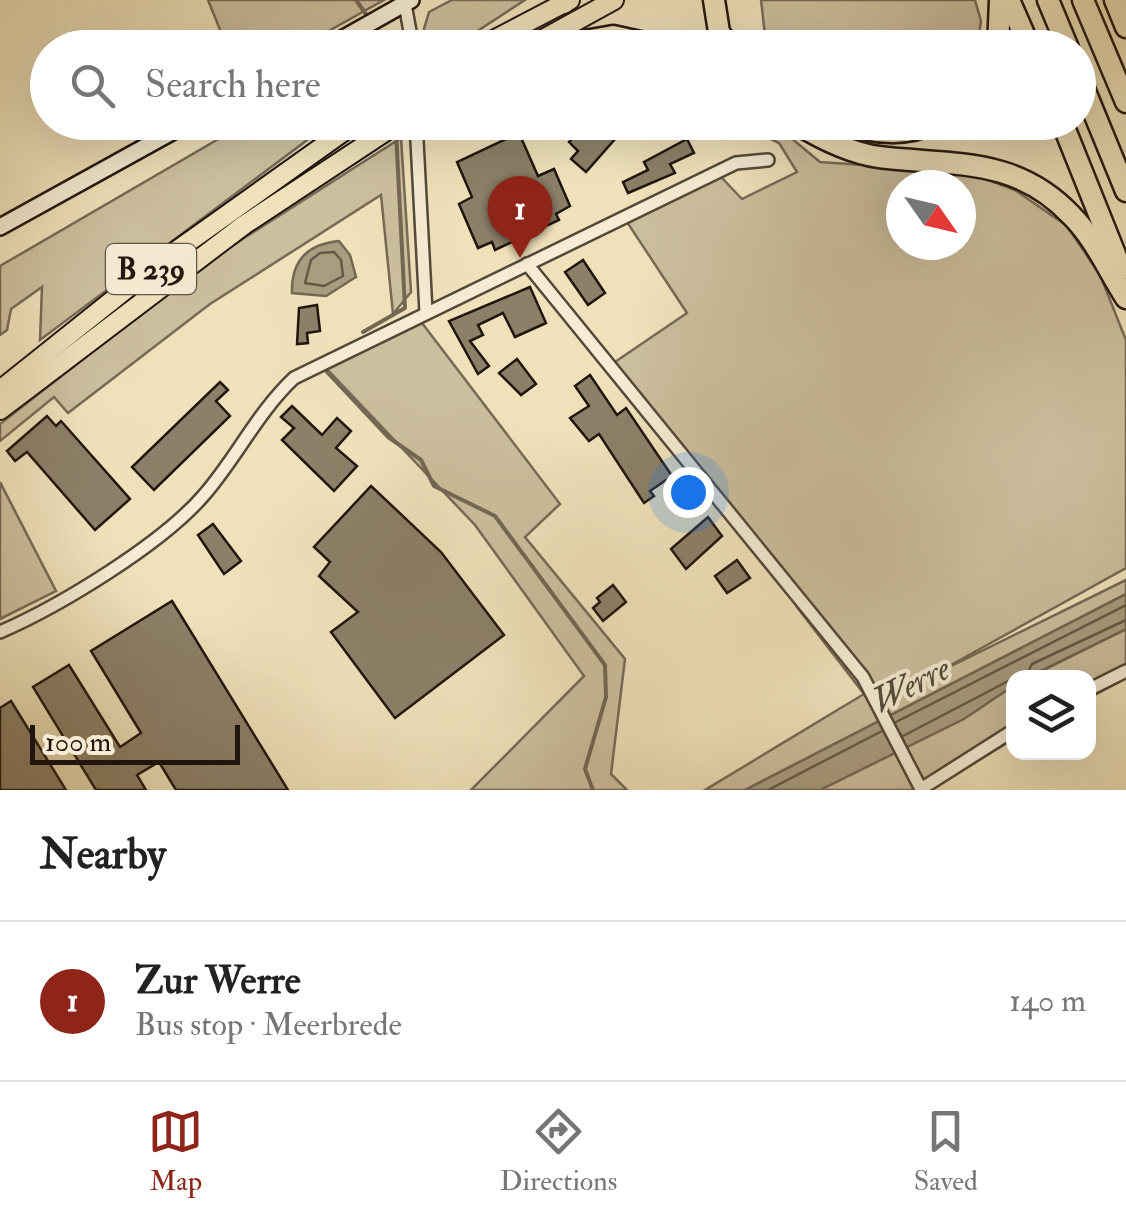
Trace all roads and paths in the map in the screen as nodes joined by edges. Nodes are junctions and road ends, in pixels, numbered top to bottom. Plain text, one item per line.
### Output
1 (614, 0) edge
2 (714, 0) edge
3 (1000, 0) edge
4 (1009, 0) edge
5 (1048, 0) edge
6 (1083, 0) edge
7 (1115, 0) edge
8 (566, 1) edge
9 (408, 2) edge
10 (1126, 26) edge
11 (356, 30) edge
12 (410, 30) edge
13 (512, 30) edge
14 (560, 30) edge
15 (719, 30) edge
16 (999, 30) edge
17 (1022, 30) edge
18 (1060, 30) edge
19 (1096, 30) edge
20 (1096, 31) edge
21 (1126, 102) edge
22 (1096, 118) edge
23 (157, 140) edge
24 (332, 140) edge
25 (371, 140) edge
26 (417, 140) edge
27 (826, 140) edge
28 (1069, 140) edge
29 (768, 160) dead end
30 (1126, 191) edge
31 (0, 227) edge
32 (527, 264) junction
33 (1126, 284) edge
34 (1126, 298) edge
35 (426, 312) junction
36 (0, 390) edge
37 (0, 410) edge
38 (0, 632) edge
39 (1126, 672) edge
40 (1096, 686) edge
41 (1006, 735) edge
42 (921, 789) edge

1 - 14 highway
2 - 15 highway
3 - 16 highway
4 - 17 highway
5 - 18 highway
6 - 19 highway
7 - 10 highway
8 - 13 highway
9 - 11 main road
9 - 12 street
20 - 21 highway
22 - 30 highway
23 - 31 main road
24 - 36 highway, B 239
25 - 37 highway, B 239
26 - 35 street
27 - 34 highway
28 - 33 highway
29 - 32 street
32 - 35 street
32 - 42 street
35 - 38 street
39 - 40 street
41 - 42 street

